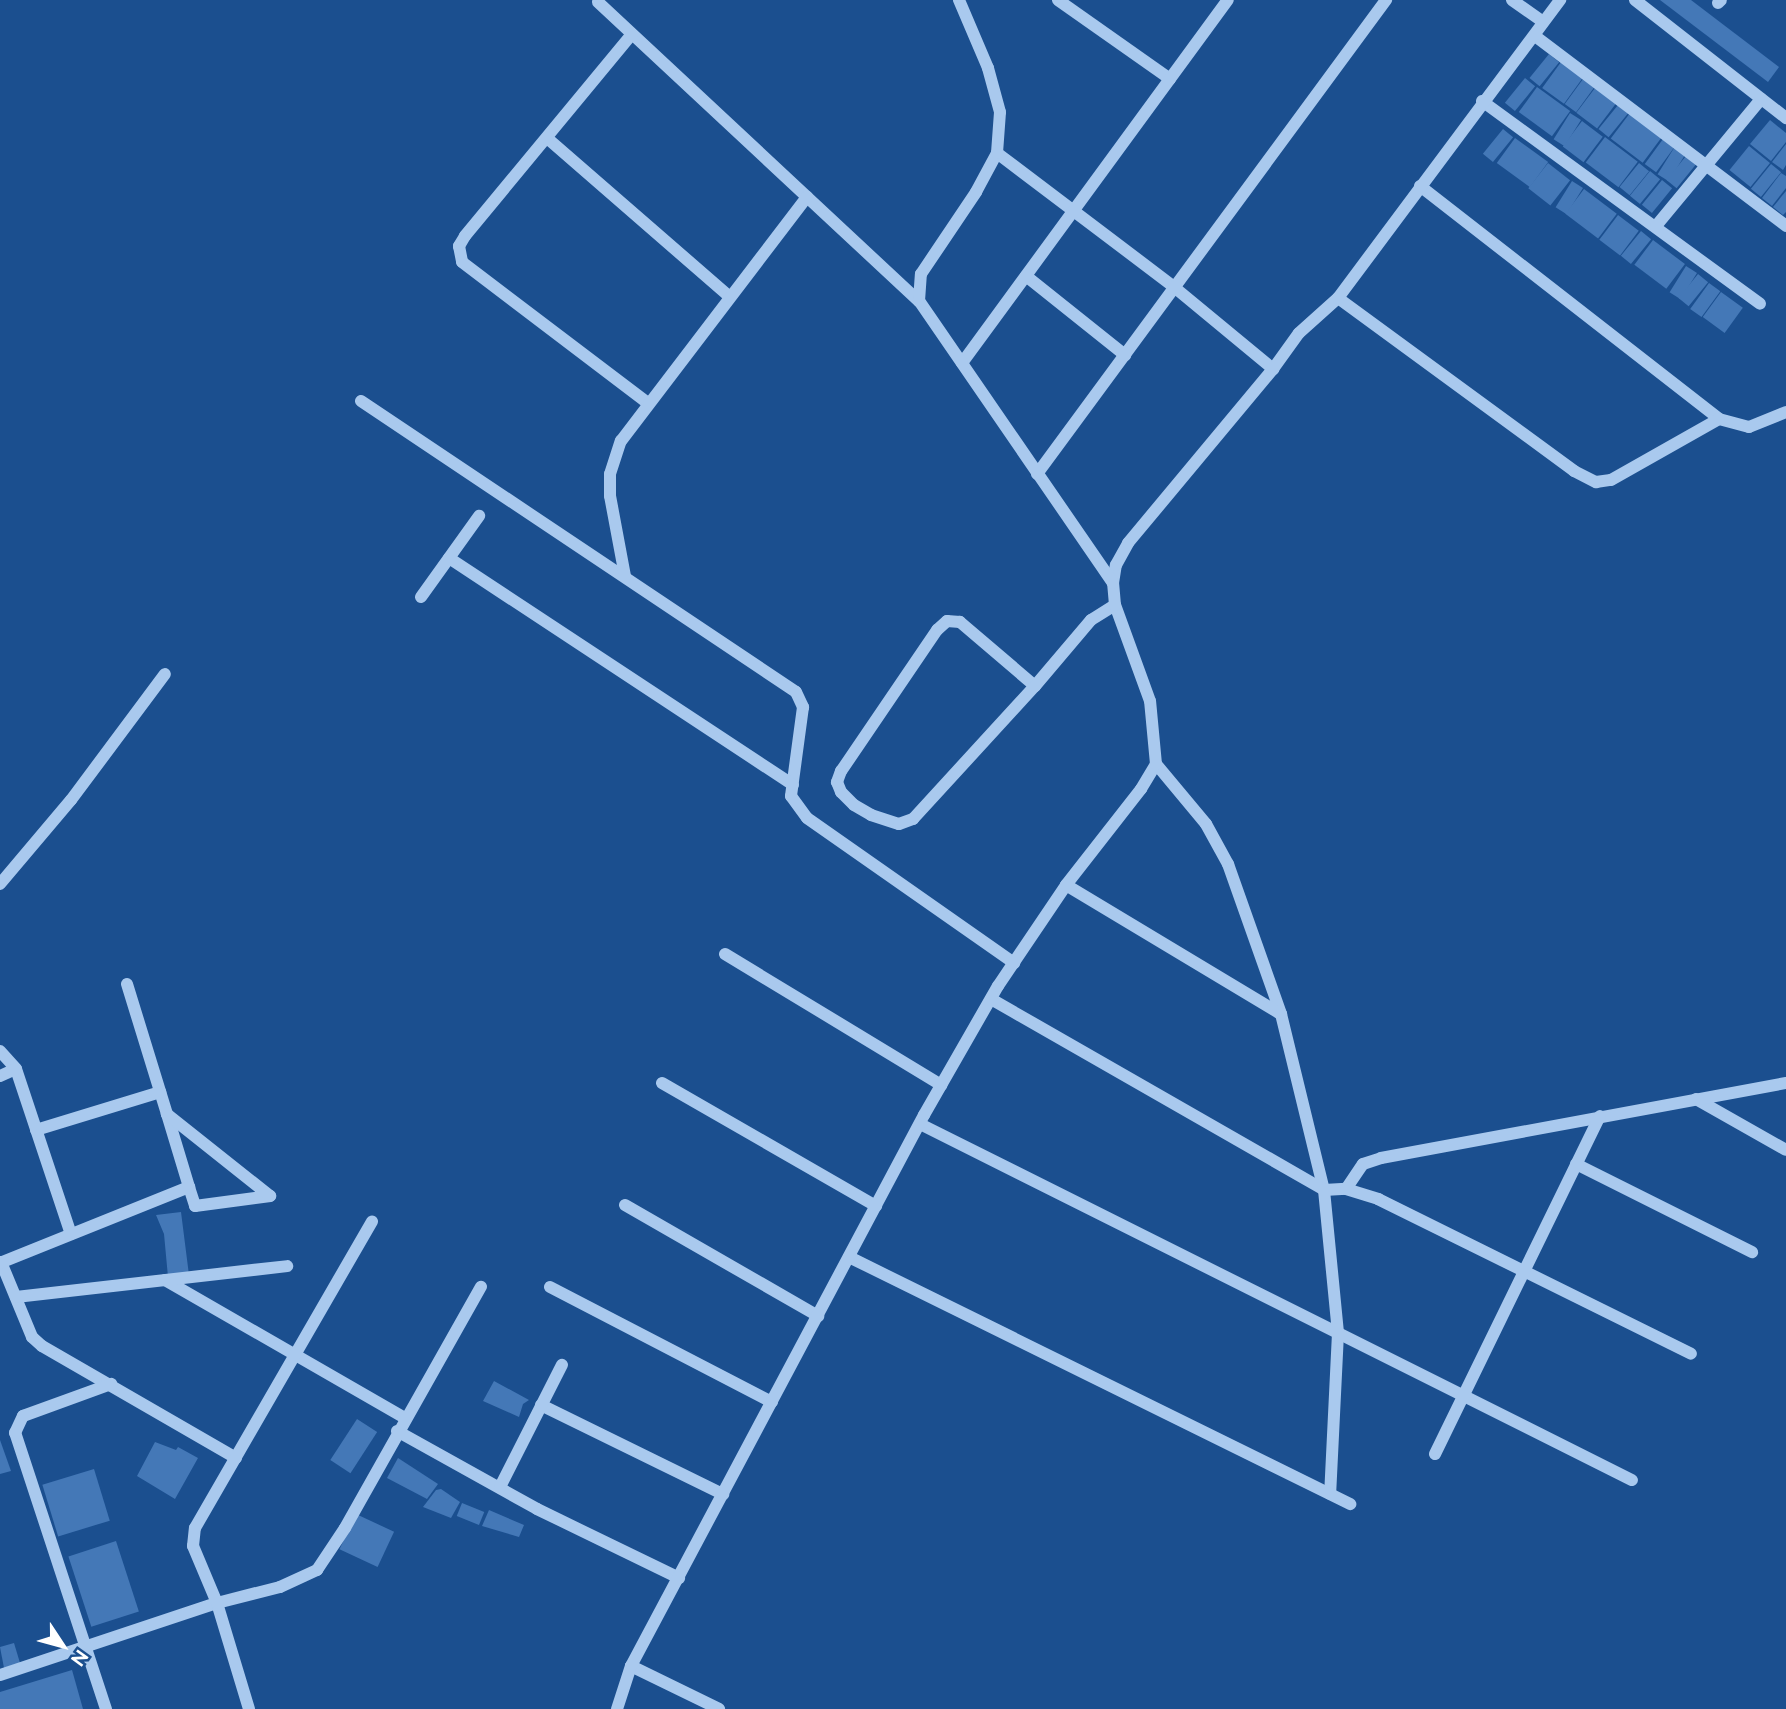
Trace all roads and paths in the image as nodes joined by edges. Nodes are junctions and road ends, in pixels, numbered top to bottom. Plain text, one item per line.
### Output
1 (959, 0) edge
2 (1058, 0) edge
3 (1228, 0) edge
4 (1386, 0) edge
5 (1512, 0) edge
6 (1560, 0) edge
7 (1635, 0) edge
8 (598, 2) dead end
9 (1544, 22) junction
10 (632, 34) junction
11 (1535, 36) junction
12 (1170, 79) junction
13 (1761, 99) junction
14 (1482, 101) junction
15 (1786, 118) edge
16 (547, 138) junction
17 (997, 153) junction
18 (1707, 164) junction
19 (1420, 186) junction
20 (807, 197) junction
21 (1074, 211) junction
22 (1656, 226) junction
23 (1786, 226) edge
24 (921, 274) junction
25 (1026, 276) junction
26 (901, 285) junction
27 (1174, 287) junction
28 (730, 297) junction
29 (1338, 298) junction
30 (919, 301) junction
31 (1760, 304) dead end
32 (1125, 355) junction
33 (962, 363) junction
34 (1273, 369) junction
35 (361, 401) dead end
36 (648, 403) junction
37 (1782, 417) edge
38 (1719, 419) junction
39 (1037, 474) junction
40 (479, 516) dead end
41 (449, 558) junction
42 (625, 576) junction
43 (1113, 583) junction
44 (421, 597) dead end
45 (1115, 605) junction
46 (165, 674) dead end
47 (1035, 686) junction
48 (1156, 764) junction
49 (793, 786) junction
50 (0, 884) edge
51 (1066, 885) junction
52 (725, 954) dead end
53 (1014, 963) junction
54 (127, 985) dead end
55 (991, 999) junction
56 (1281, 1014) junction
57 (0, 1051) edge
58 (16, 1069) junction
59 (0, 1076) edge
60 (662, 1083) dead end
61 (1786, 1083) edge
62 (941, 1085) junction
63 (160, 1092) junction
64 (1696, 1099) junction
65 (167, 1114) junction
66 (1600, 1116) junction
67 (920, 1124) junction
68 (36, 1130) junction
69 (1786, 1150) edge
70 (1576, 1164) junction
71 (189, 1187) junction
72 (1346, 1189) junction
73 (1324, 1190) junction
74 (625, 1205) dead end
75 (876, 1206) junction
76 (372, 1221) dead end
77 (71, 1234) junction
78 (1752, 1252) dead end
79 (849, 1257) junction
80 (1, 1263) edge
81 (287, 1266) dead end
82 (1525, 1270) junction
83 (165, 1280) junction
84 (481, 1287) dead end
85 (550, 1287) dead end
86 (16, 1297) junction
87 (818, 1316) junction
88 (1338, 1333) junction
89 (1691, 1354) dead end
90 (295, 1355) junction
91 (562, 1365) dead end
92 (111, 1384) junction
93 (1463, 1395) junction
94 (772, 1402) junction
95 (541, 1405) junction
96 (405, 1418) junction
97 (397, 1431) junction
98 (1435, 1454) dead end
99 (236, 1458) junction
100 (1632, 1480) dead end
101 (500, 1487) junction
102 (723, 1494) junction
103 (1331, 1494) junction
104 (1350, 1504) dead end
105 (679, 1577) junction
106 (217, 1603) junction
107 (87, 1646) junction
108 (631, 1666) junction
109 (0, 1675) edge
110 (106, 1709) edge
111 (249, 1709) edge
112 (617, 1709) edge
113 (719, 1709) edge

1 - 17 street
2 - 12 street
3 - 12 street
4 - 27 street
5 - 9 street
6 - 9 street
7 - 13 street
8 - 10 street
9 - 11 street
10 - 16 street
10 - 20 street
11 - 14 street
11 - 18 street
12 - 21 street
13 - 15 street
13 - 18 street
14 - 19 street
14 - 22 street
16 - 28 street
16 - 36 street
17 - 21 street
17 - 24 street
18 - 22 street
18 - 23 street
19 - 29 street
19 - 38 street
20 - 26 street
20 - 28 street
21 - 25 street
21 - 27 street
22 - 31 street
24 - 26 street
24 - 30 street
25 - 32 street
25 - 33 street
26 - 30 street
27 - 32 street
27 - 34 street
28 - 36 street
29 - 34 street
29 - 38 street
30 - 33 street
32 - 39 street
33 - 39 street
34 - 43 street
35 - 42 street
36 - 42 street
37 - 38 street
39 - 43 street
40 - 41 street
41 - 44 street
41 - 49 street
42 - 49 street
43 - 45 street
45 - 47 street
45 - 48 street
46 - 50 street
47 - 47 street
48 - 51 street
48 - 56 street
49 - 53 street
51 - 53 street
51 - 56 street
52 - 62 street
53 - 55 street
54 - 63 street
55 - 62 street
55 - 73 street
56 - 73 street
57 - 58 street
58 - 59 street
58 - 68 street
60 - 75 street
61 - 64 street
62 - 67 street
63 - 65 street
63 - 68 street
64 - 66 street
64 - 69 street
65 - 71 street
65 - 71 street
66 - 70 street
66 - 72 street
67 - 75 street
67 - 88 street
68 - 77 street
70 - 78 street
70 - 82 street
71 - 77 street
72 - 73 street
72 - 82 street
73 - 88 street
74 - 87 street
75 - 79 street
76 - 90 street
77 - 80 street
79 - 87 street
79 - 103 street
80 - 86 street
81 - 83 street
82 - 89 street
82 - 93 street
83 - 86 street
83 - 90 street
84 - 96 street
85 - 94 street
86 - 92 street
87 - 94 street
88 - 93 street
88 - 103 street
90 - 96 street
90 - 99 street
91 - 95 street
92 - 99 street
92 - 107 street
93 - 98 street
93 - 100 street
94 - 102 street
95 - 101 street
95 - 102 street
96 - 97 street
97 - 101 street
97 - 106 street
99 - 106 street
101 - 105 street
102 - 105 street
103 - 104 street
105 - 108 street
106 - 107 street
106 - 111 street
107 - 109 street
107 - 110 street
108 - 112 street
108 - 113 street

